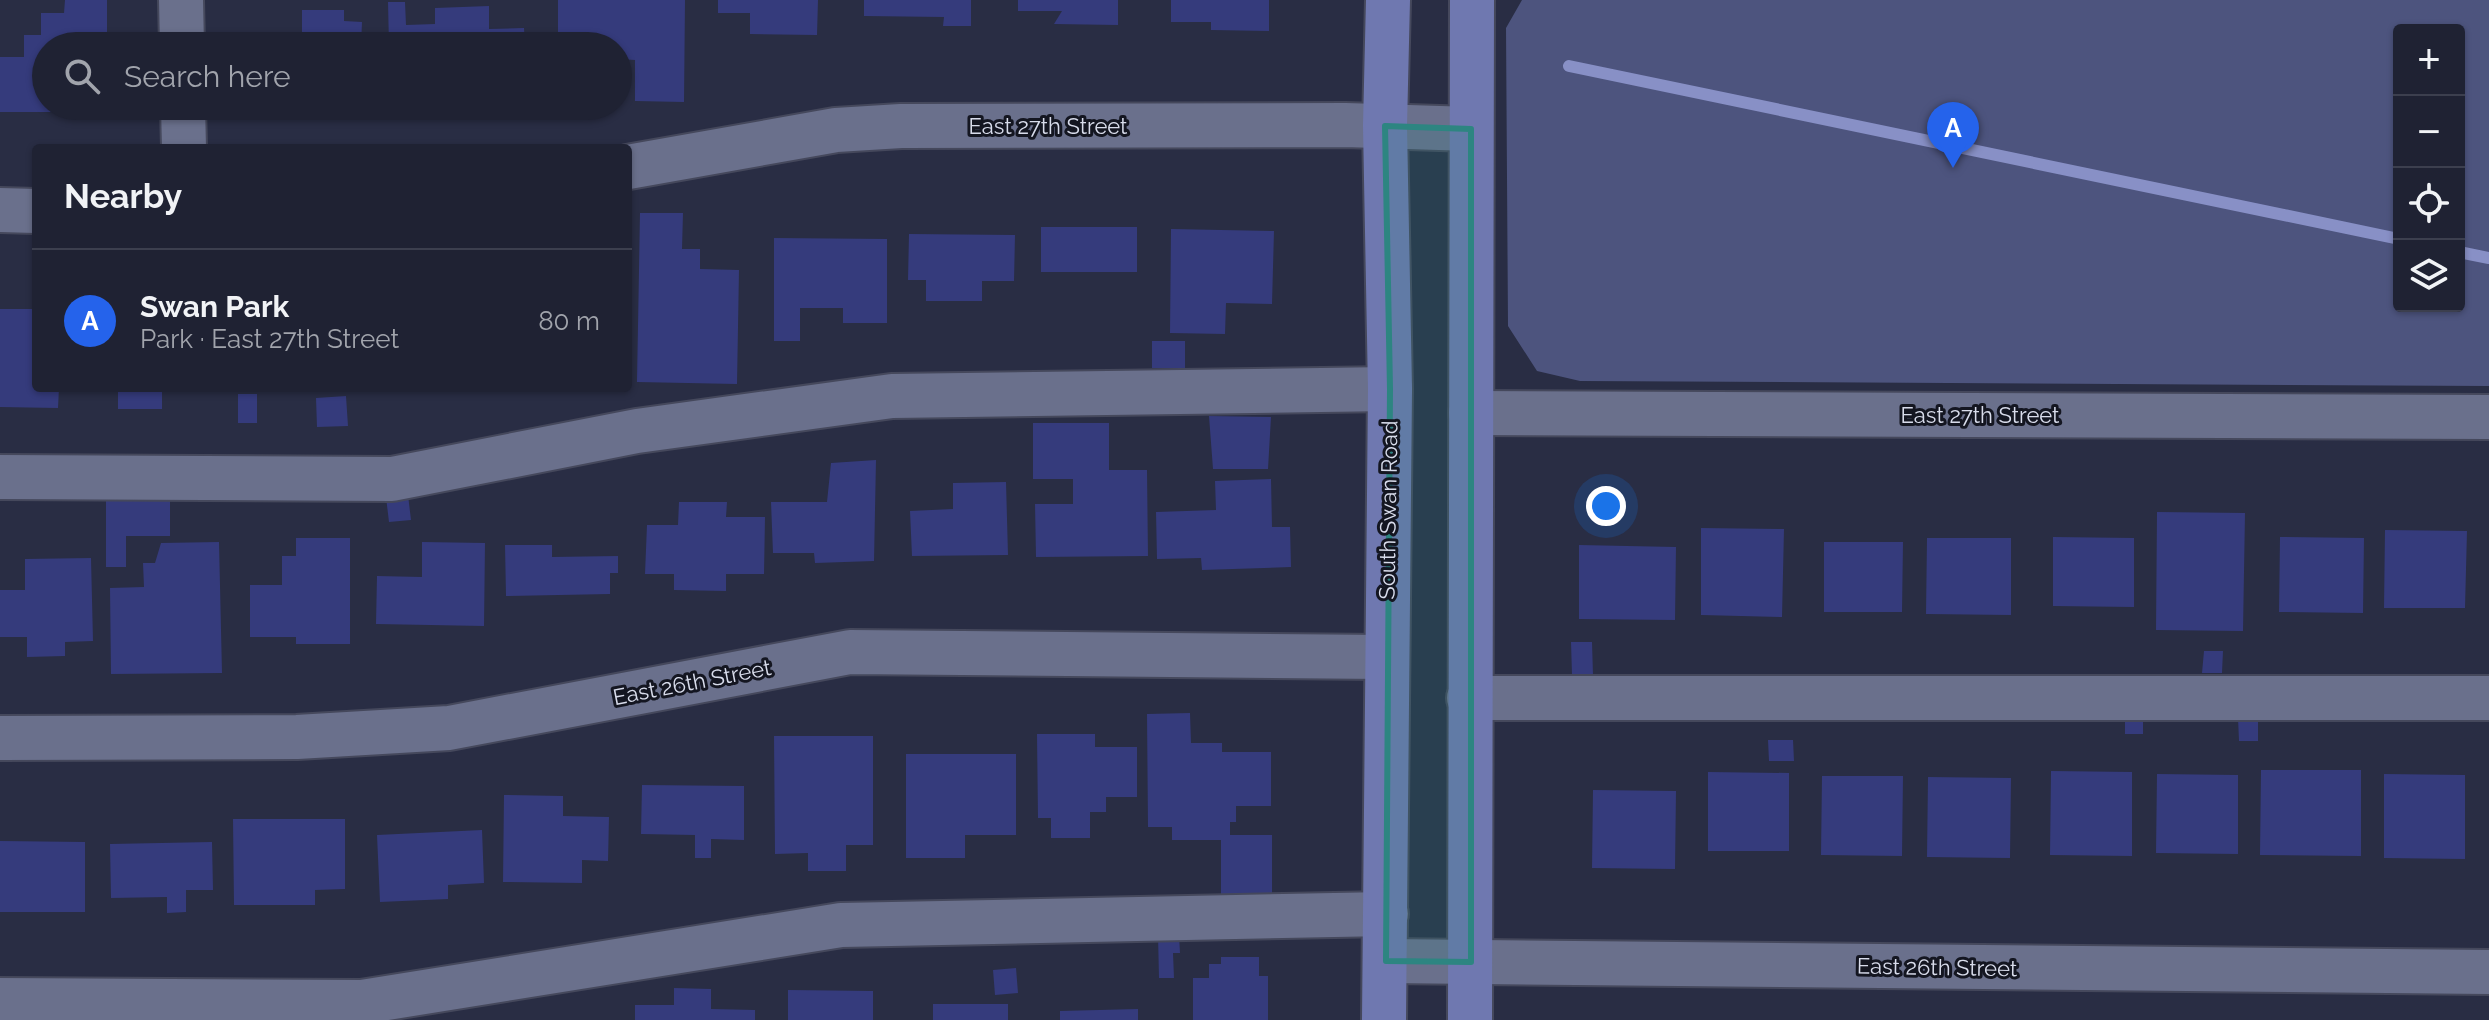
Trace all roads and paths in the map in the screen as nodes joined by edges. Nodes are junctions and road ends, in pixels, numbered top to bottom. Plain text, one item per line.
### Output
1 (181, 0) edge
2 (1388, 0) edge
3 (1472, 0) edge
4 (182, 32) edge
5 (183, 120) edge
6 (1385, 126) junction
7 (1471, 129) junction
8 (184, 144) edge
9 (632, 166) edge
10 (0, 210) edge
11 (32, 211) edge
12 (1390, 389) junction
13 (1471, 413) junction
14 (2489, 417) edge
15 (0, 477) edge
16 (1385, 657) junction
17 (1469, 698) junction
18 (2489, 698) edge
19 (0, 738) edge
20 (1386, 914) junction
21 (1386, 961) junction
22 (1471, 962) junction
23 (2489, 972) edge
24 (0, 1000) edge
25 (1384, 1020) edge
26 (1470, 1020) edge

1 - 4 street
2 - 6 main road, South Swan Road
3 - 7 main road
5 - 8 street
6 - 7 street, East 27th Street
6 - 9 street, East 27th Street
6 - 12 main road, South Swan Road
7 - 13 main road
10 - 11 street
12 - 15 street
12 - 16 main road, South Swan Road
13 - 14 street, East 27th Street
13 - 17 main road
16 - 19 street, East 26th Street
16 - 20 main road, South Swan Road
17 - 18 street
17 - 22 main road
20 - 21 main road, South Swan Road
20 - 24 street
21 - 22 street, East 26th Street
21 - 25 main road, South Swan Road
22 - 23 street, East 26th Street
22 - 26 main road

